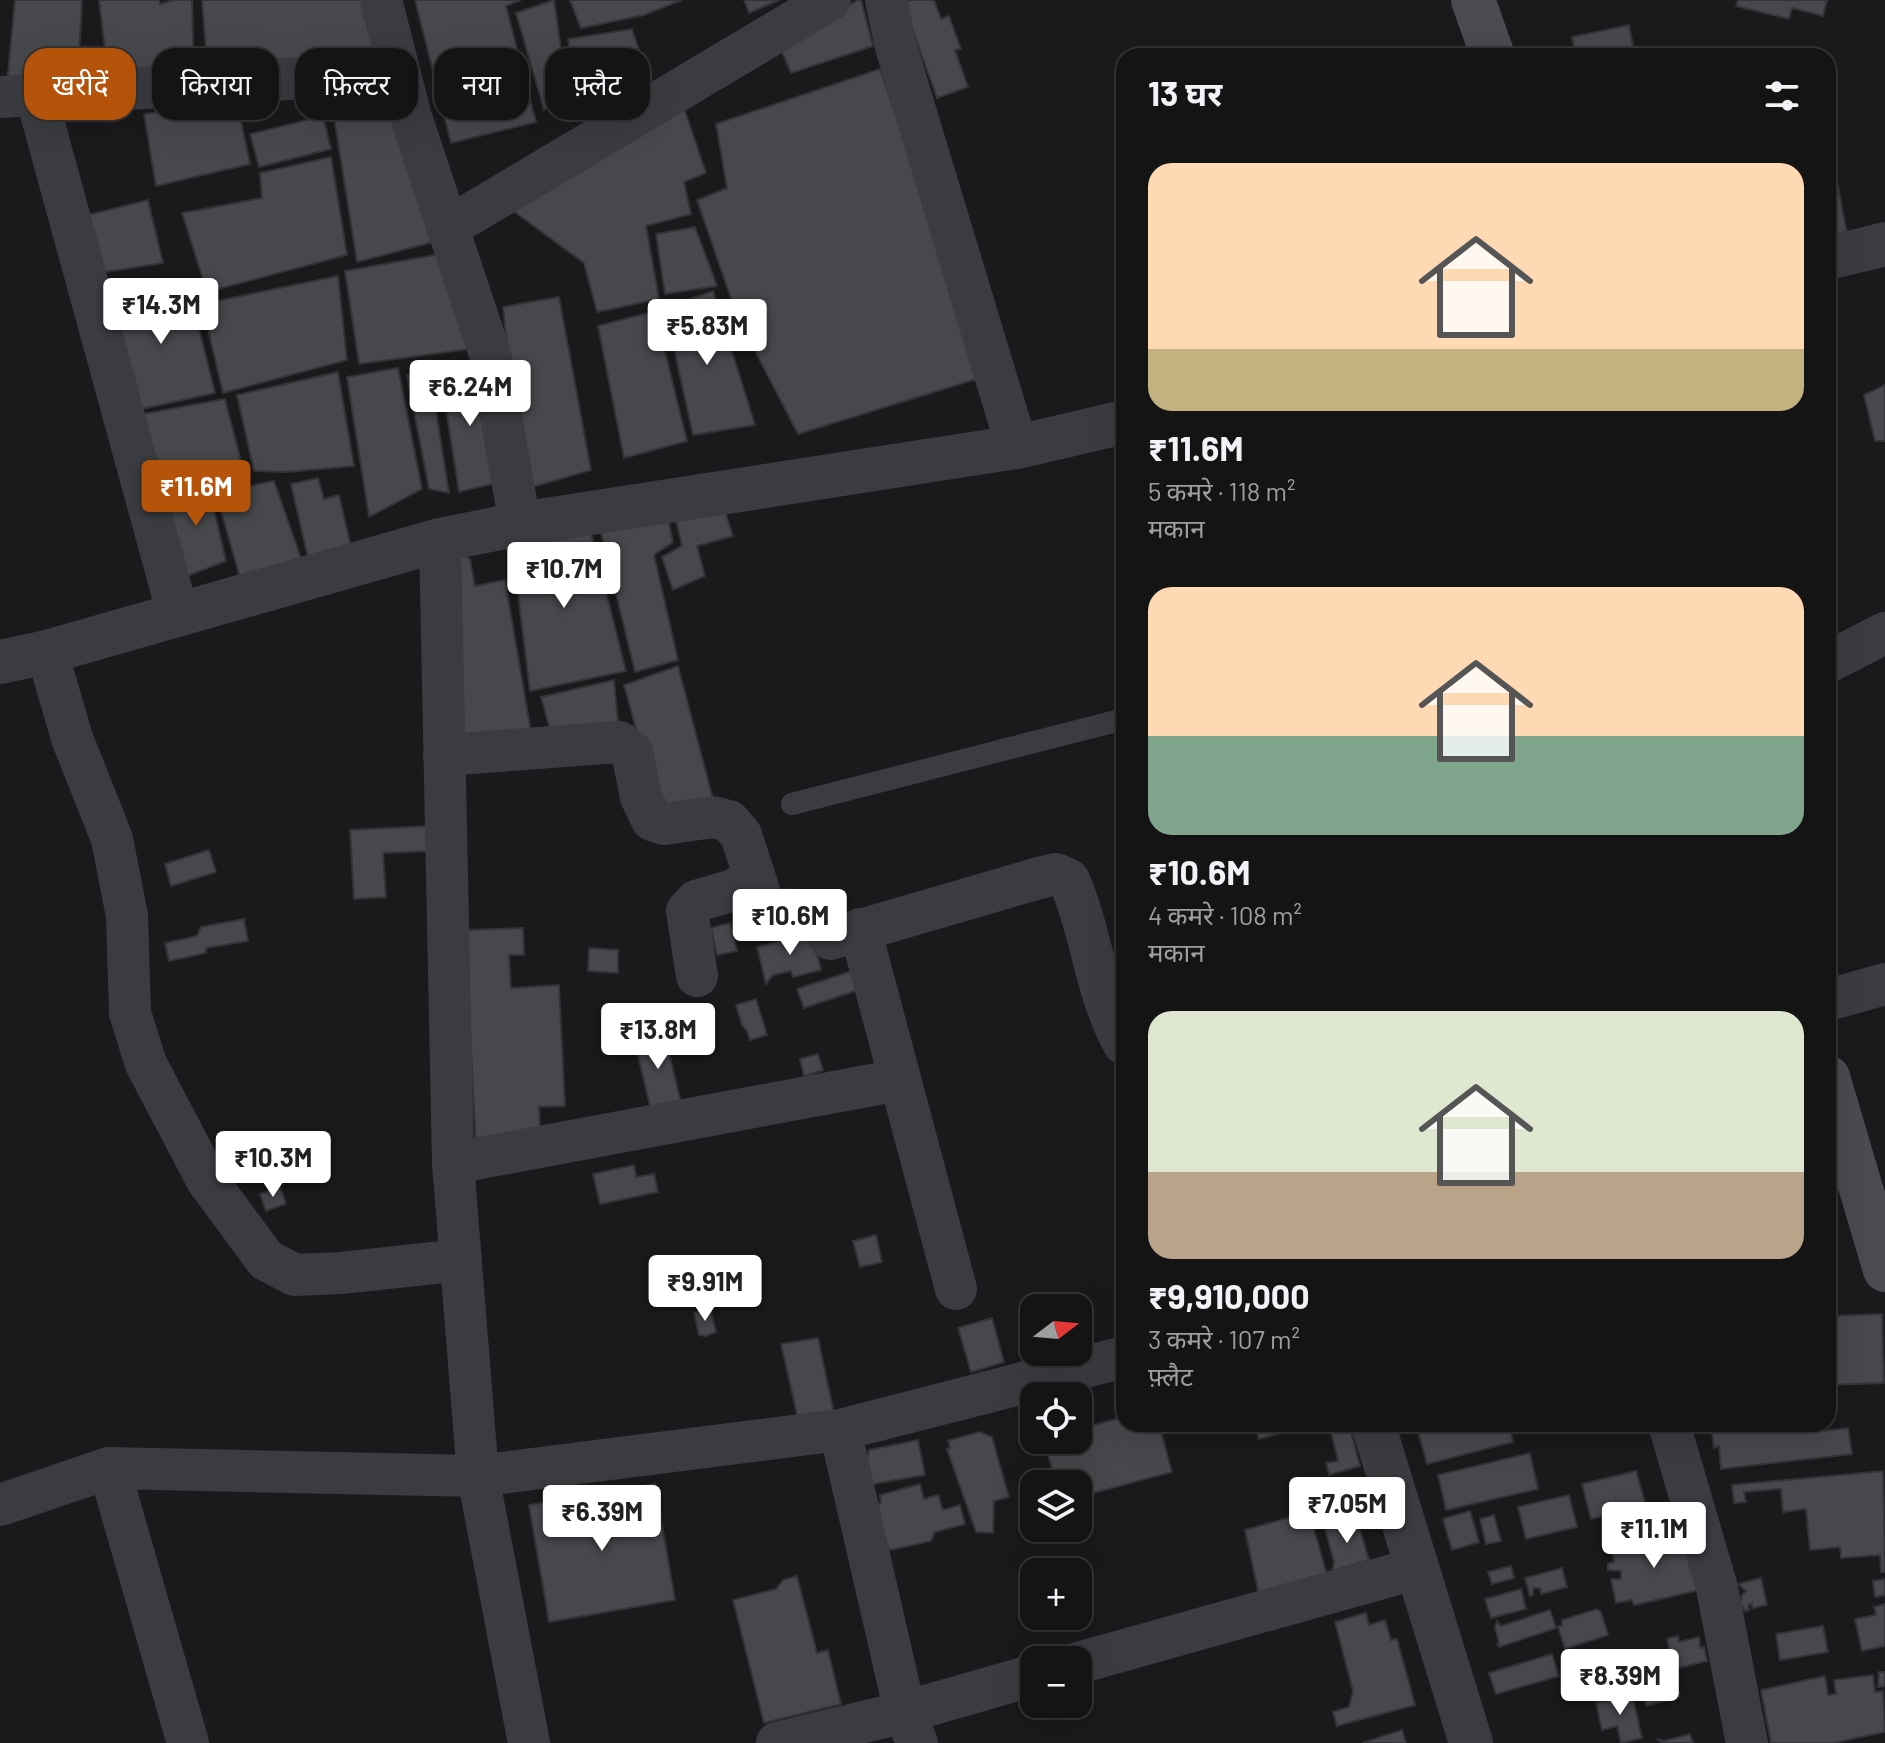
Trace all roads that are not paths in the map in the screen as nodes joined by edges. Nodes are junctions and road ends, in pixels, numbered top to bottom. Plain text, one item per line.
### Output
1 (381, 0) edge
2 (830, 0) edge
3 (886, 0) edge
4 (1473, 0) edge
5 (393, 48) edge
6 (1490, 48) edge
7 (295, 79) edge
8 (18, 96) edge
9 (412, 120) edge
10 (447, 228) junction
11 (1885, 244) edge
12 (1836, 256) edge
13 (1116, 424) edge
14 (1017, 447) junction
15 (520, 524) junction
16 (440, 540) junction
17 (178, 614) junction
18 (1885, 633) edge
19 (47, 652) junction
20 (1836, 658) edge
21 (0, 662) edge
22 (1116, 721) edge
23 (444, 755) junction
24 (792, 804) dead end
25 (754, 876) junction
26 (860, 929) junction
27 (697, 976) dead end
28 (1885, 984) edge
29 (1836, 998) edge
30 (1116, 1023) edge
31 (899, 1080) junction
32 (1836, 1135) edge
33 (453, 1163) junction
34 (1842, 1178) edge
35 (461, 1260) junction
36 (1885, 1270) edge
37 (956, 1289) dead end
38 (1116, 1359) edge
39 (840, 1430) junction
40 (1376, 1432) edge
41 (1671, 1432) edge
42 (109, 1468) junction
43 (478, 1476) junction
44 (0, 1505) edge
45 (1418, 1568) junction
46 (1092, 1659) edge
47 (1020, 1681) edge
48 (911, 1727) edge
49 (188, 1743) edge
50 (529, 1743) edge
51 (777, 1743) edge
52 (1471, 1743) edge
53 (1747, 1743) edge

1 - 5 street
2 - 10 street
3 - 14 street
4 - 6 main road
7 - 8 street
8 - 17 street
9 - 10 street
10 - 15 street
11 - 12 street
13 - 14 street
14 - 15 street
15 - 16 street
16 - 17 street
16 - 23 street
17 - 19 street
18 - 20 street
19 - 21 street
19 - 35 street
22 - 24 lane
23 - 25 street
23 - 33 street
25 - 26 street
25 - 27 street
26 - 30 street
26 - 31 street
28 - 29 street
31 - 33 street
31 - 37 street
32 - 34 main road
33 - 35 street
34 - 36 main road
35 - 43 street
38 - 39 street
39 - 43 street
39 - 48 street
40 - 45 street
41 - 53 street
42 - 43 street
42 - 44 street
42 - 49 street
43 - 50 street
45 - 46 street
45 - 52 street
47 - 48 street
48 - 51 street

